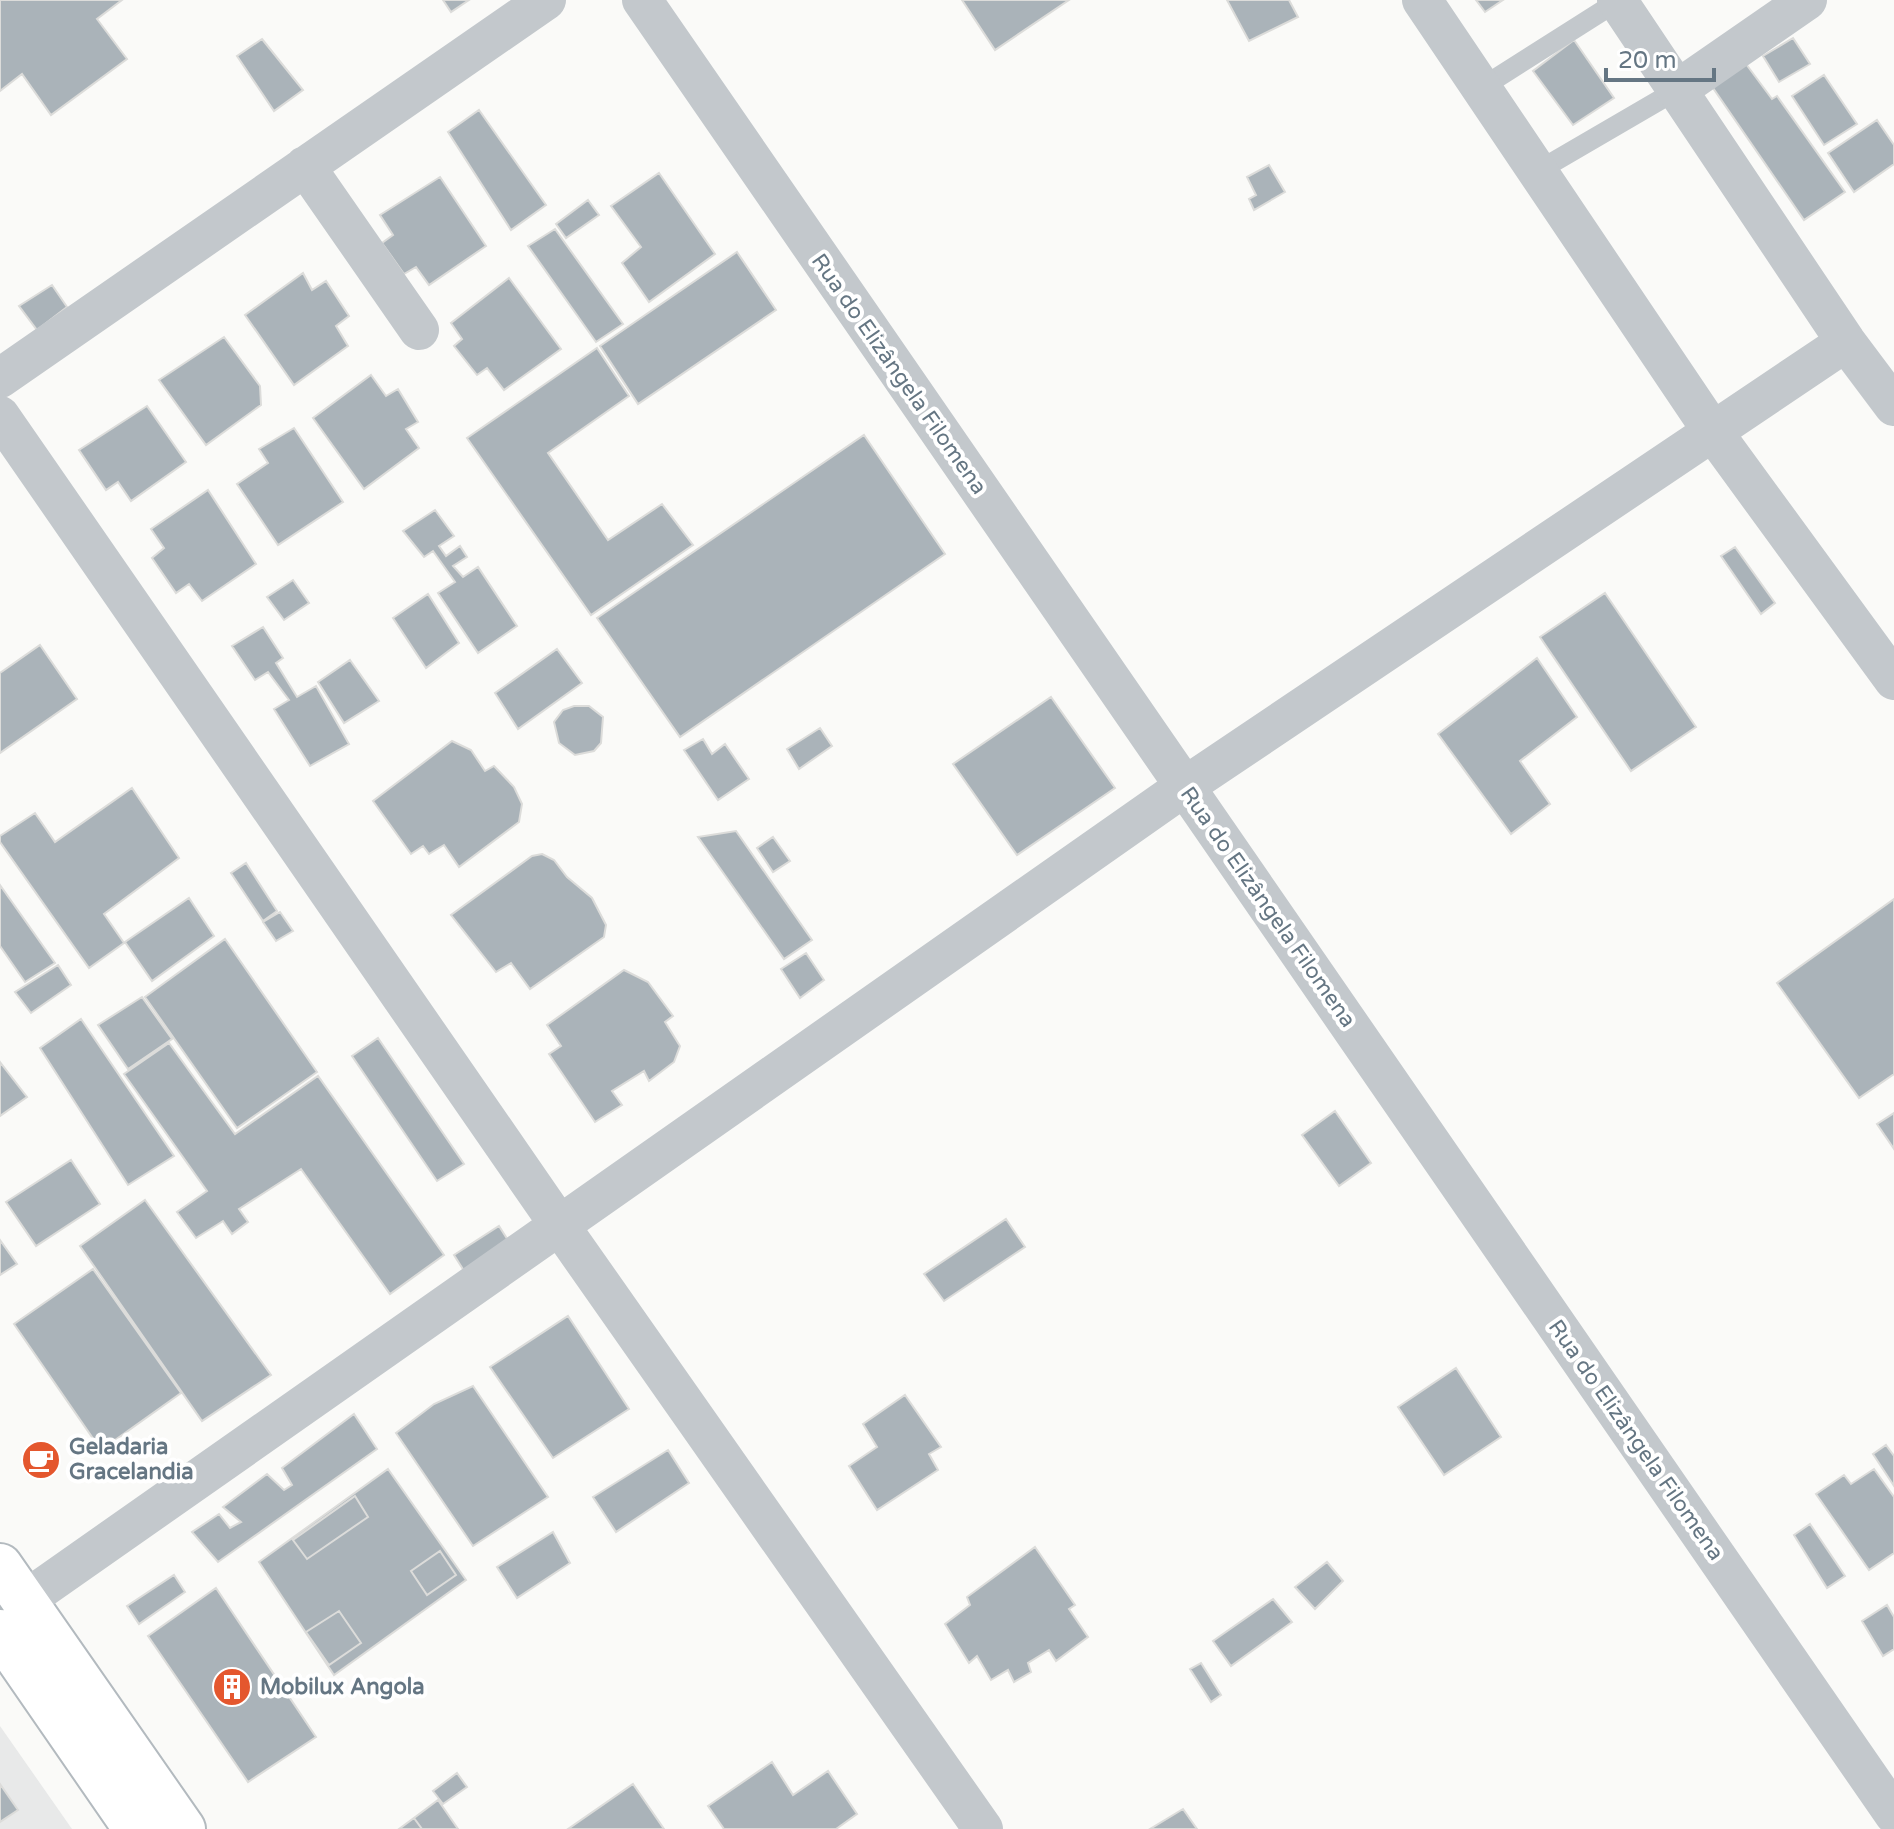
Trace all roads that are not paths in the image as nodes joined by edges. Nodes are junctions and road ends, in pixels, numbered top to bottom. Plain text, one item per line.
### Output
1 (546, 0) edge
2 (642, 0) edge
3 (1422, 0) edge
4 (1617, 0) edge
5 (1807, 0) edge
6 (1481, 88) junction
7 (1677, 90) junction
8 (305, 166) junction
9 (1538, 171) junction
10 (419, 330) dead end
11 (1846, 342) junction
12 (0, 378) edge
13 (1894, 406) edge
14 (0, 416) edge
15 (1713, 432) junction
16 (1894, 680) edge
17 (1184, 787) junction
18 (560, 1226) junction
19 (8, 1600) edge
20 (1894, 1814) edge
21 (136, 1829) edge
22 (183, 1829) edge
23 (983, 1829) edge

1 - 8 street
2 - 17 street, Rua do Elizângela Filomena
3 - 6 street
4 - 6 lane
4 - 7 street
5 - 7 street
6 - 9 street
7 - 9 lane
7 - 11 street
8 - 10 street
8 - 12 street
9 - 15 street
11 - 13 street
11 - 15 street
14 - 18 street
15 - 16 street
15 - 17 street
17 - 18 street
17 - 20 street, Rua do Elizângela Filomena
18 - 19 street
18 - 23 street
19 - 21 main road
19 - 22 main road

